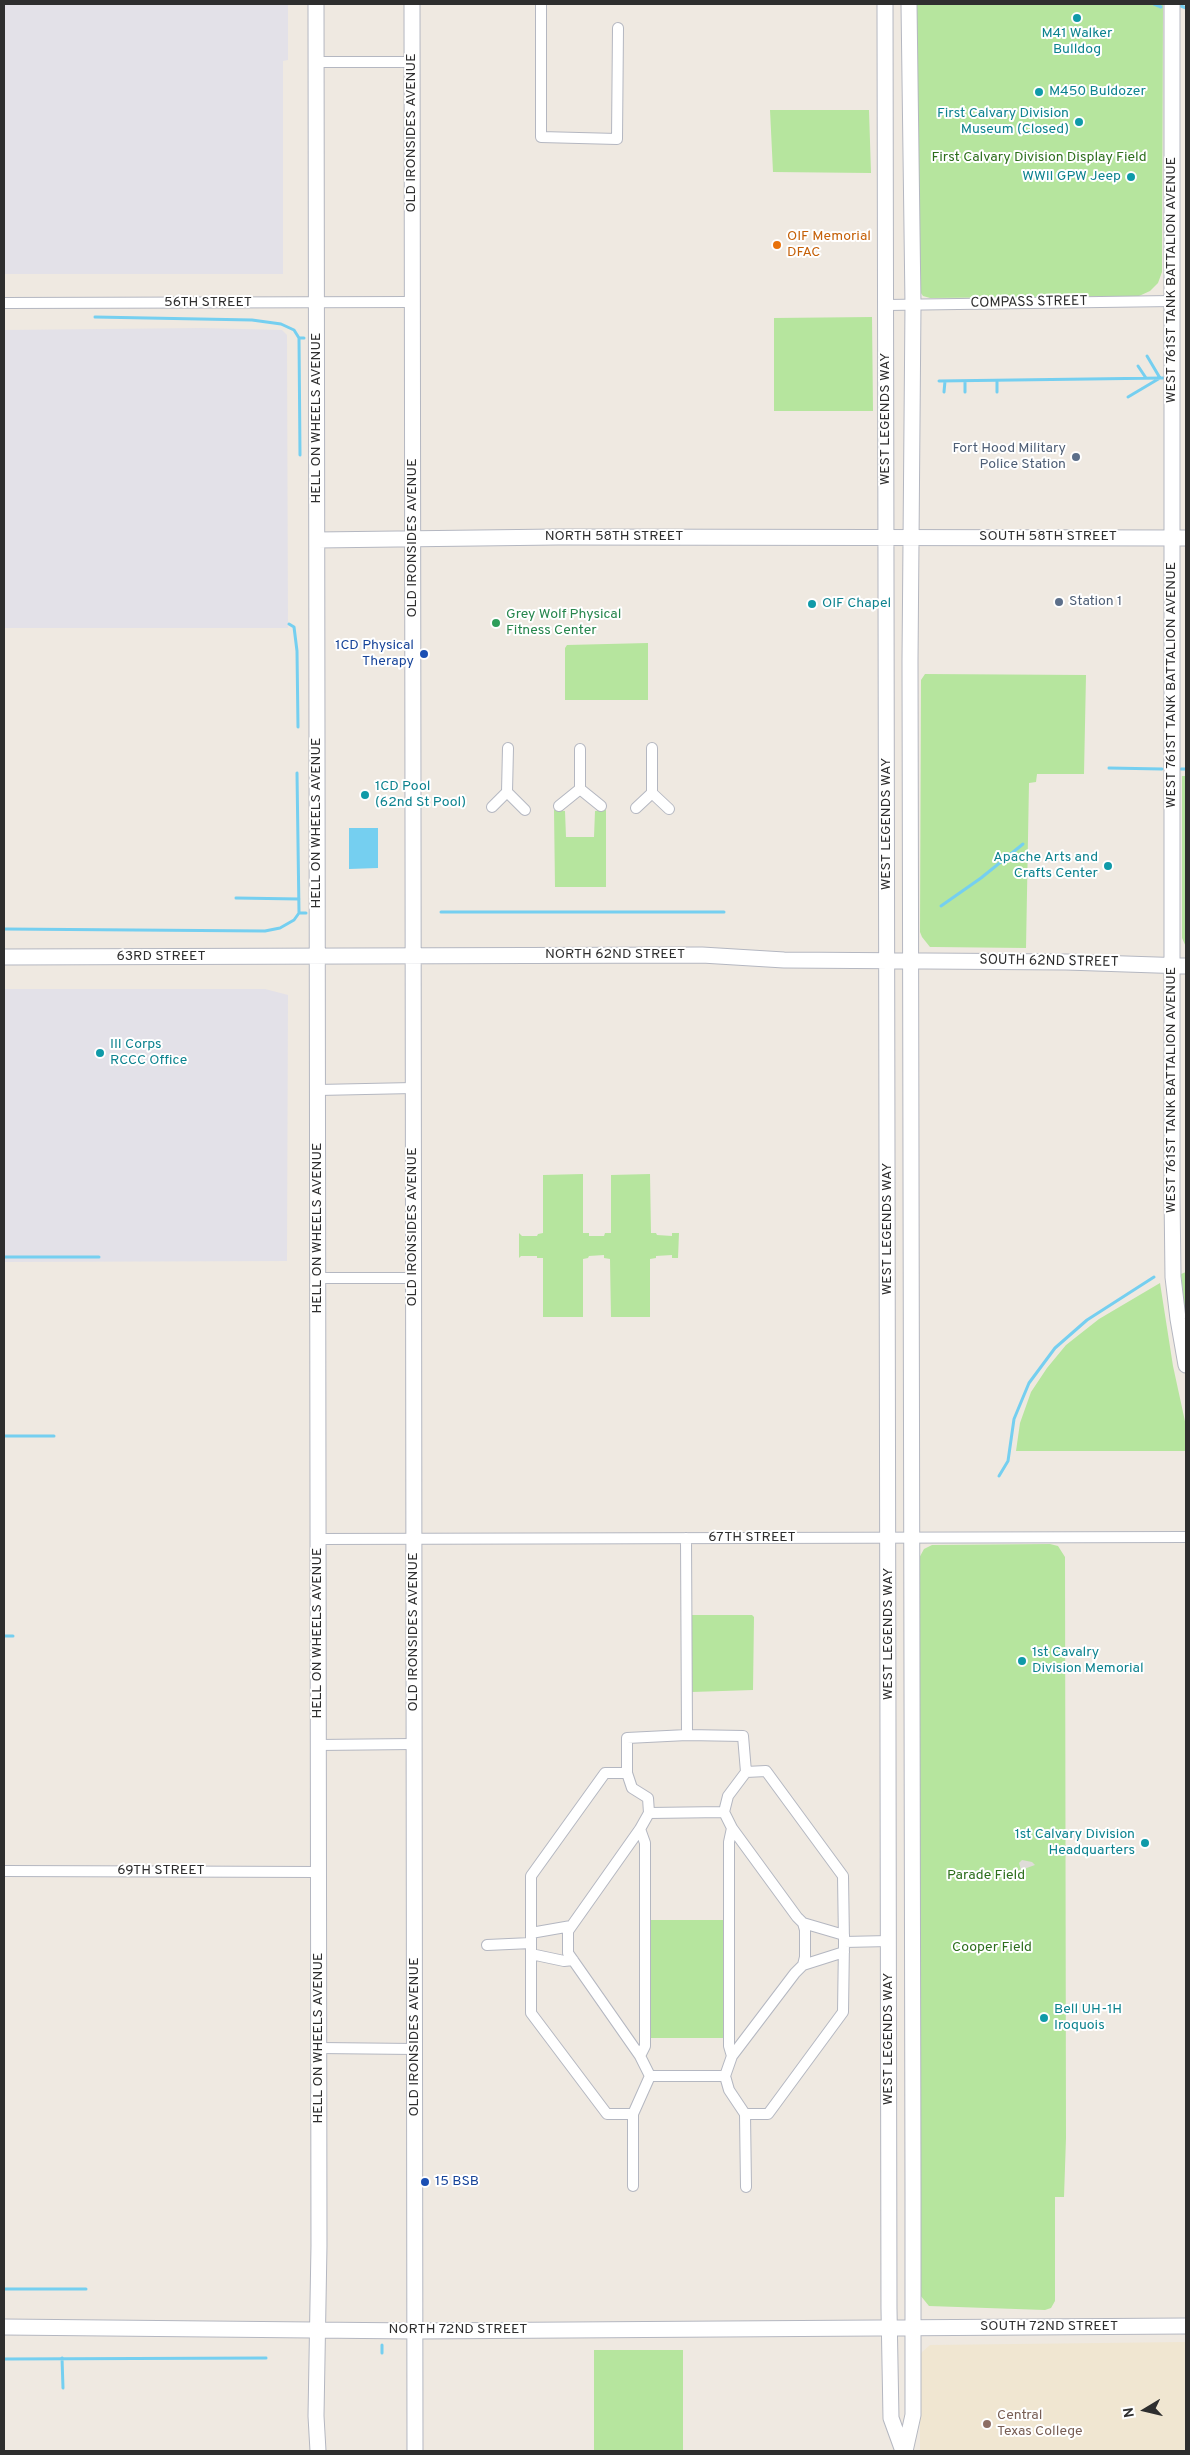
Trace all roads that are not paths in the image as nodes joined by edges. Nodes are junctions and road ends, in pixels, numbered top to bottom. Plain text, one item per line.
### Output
1 (316, 4) edge
2 (412, 4) edge
3 (541, 4) edge
4 (885, 4) edge
5 (909, 4) edge
6 (1172, 4) edge
7 (618, 28) dead end
8 (316, 62) junction
9 (412, 62) junction
10 (1172, 301) junction
11 (412, 302) junction
12 (4, 303) edge
13 (317, 303) junction
14 (887, 305) junction
15 (913, 305) junction
16 (413, 538) junction
17 (886, 538) junction
18 (910, 538) junction
19 (1180, 538) edge
20 (317, 540) junction
21 (508, 748) dead end
22 (652, 748) dead end
23 (580, 749) dead end
24 (580, 789) junction
25 (507, 792) junction
26 (652, 793) junction
27 (559, 806) dead end
28 (601, 806) dead end
29 (492, 807) dead end
30 (636, 808) dead end
31 (669, 809) dead end
32 (525, 810) dead end
33 (4, 956) edge
34 (413, 956) junction
35 (318, 957) junction
36 (911, 961) junction
37 (888, 962) junction
38 (1179, 965) edge
39 (412, 1088) junction
40 (318, 1090) junction
41 (318, 1278) junction
42 (413, 1278) junction
43 (1186, 1366) edge
44 (888, 1537) junction
45 (912, 1537) junction
46 (1186, 1537) edge
47 (686, 1538) junction
48 (318, 1539) junction
49 (414, 1540) junction
50 (687, 1735) junction
51 (413, 1744) junction
52 (318, 1745) junction
53 (746, 1772) junction
54 (627, 1773) junction
55 (724, 1812) junction
56 (649, 1813) junction
57 (732, 1828) junction
58 (640, 1829) junction
59 (4, 1871) edge
60 (318, 1872) junction
61 (803, 1923) junction
62 (571, 1926) junction
63 (531, 1938) junction
64 (889, 1941) junction
65 (844, 1943) junction
66 (487, 1945) dead end
67 (531, 1954) junction
68 (573, 1960) junction
69 (803, 1965) junction
70 (319, 2048) junction
71 (415, 2049) junction
72 (640, 2056) junction
73 (732, 2056) junction
74 (650, 2076) junction
75 (725, 2076) junction
76 (633, 2114) junction
77 (745, 2114) junction
78 (633, 2186) dead end
79 (746, 2187) dead end
80 (1186, 2326) edge
81 (4, 2327) edge
82 (889, 2328) junction
83 (912, 2328) junction
84 (318, 2329) junction
85 (415, 2331) junction
86 (318, 2451) edge
87 (415, 2451) edge
88 (904, 2451) edge

1 - 8 street, HELL ON WHEELS AVENUE
2 - 9 street, OLD IRONSIDES AVENUE
3 - 7 street
4 - 14 street, WEST LEGENDS WAY
5 - 15 street, WEST LEGENDS WAY
6 - 10 street, WEST 761ST TANK BATTALION AVENUE
8 - 9 street
8 - 13 street, HELL ON WHEELS AVENUE
9 - 11 street, OLD IRONSIDES AVENUE
10 - 15 street, COMPASS STREET
10 - 19 street, WEST 761ST TANK BATTALION AVENUE
11 - 13 street, 56TH STREET
11 - 16 street, OLD IRONSIDES AVENUE
12 - 13 street, 56TH STREET
13 - 20 street, HELL ON WHEELS AVENUE
14 - 15 street, COMPASS STREET
14 - 17 street, WEST LEGENDS WAY
15 - 18 street, WEST LEGENDS WAY
16 - 17 street, NORTH 58TH STREET
16 - 20 street, NORTH 58TH STREET
16 - 34 street, OLD IRONSIDES AVENUE
17 - 18 street, NORTH 58TH STREET
17 - 37 street, WEST LEGENDS WAY
18 - 19 street, SOUTH 58TH STREET
18 - 36 street, WEST LEGENDS WAY
19 - 38 street, WEST 761ST TANK BATTALION AVENUE
20 - 35 street, HELL ON WHEELS AVENUE
21 - 25 street
22 - 26 street
23 - 24 street
24 - 27 street
24 - 28 street
25 - 29 street
25 - 32 street
26 - 30 street
26 - 31 street
33 - 35 street, 63RD STREET
34 - 35 street, NORTH 62ND STREET
34 - 37 street, NORTH 62ND STREET
34 - 39 street, OLD IRONSIDES AVENUE
35 - 40 street, HELL ON WHEELS AVENUE
36 - 37 street, NORTH 62ND STREET
36 - 38 street, SOUTH 62ND STREET
36 - 45 street, WEST LEGENDS WAY
37 - 44 street, WEST LEGENDS WAY
38 - 43 street, WEST 761ST TANK BATTALION AVENUE
39 - 40 street
39 - 42 street, OLD IRONSIDES AVENUE
40 - 41 street, HELL ON WHEELS AVENUE
41 - 42 street
41 - 48 street, HELL ON WHEELS AVENUE
42 - 49 street, OLD IRONSIDES AVENUE
44 - 45 street, 67TH STREET
44 - 47 street, 67TH STREET
44 - 64 street, WEST LEGENDS WAY
45 - 46 street, 67TH STREET
45 - 83 street, WEST LEGENDS WAY
47 - 49 street, 67TH STREET
47 - 50 street
48 - 49 street, 67TH STREET
48 - 52 street, HELL ON WHEELS AVENUE
49 - 51 street, OLD IRONSIDES AVENUE
50 - 53 street
50 - 54 street
51 - 52 street
51 - 71 street, OLD IRONSIDES AVENUE
52 - 60 street, HELL ON WHEELS AVENUE
53 - 55 street
53 - 65 street
54 - 56 street
54 - 63 street
55 - 56 street
55 - 57 street
56 - 58 street
57 - 61 street
57 - 73 street
58 - 62 street
58 - 72 street
59 - 60 street, 69TH STREET
60 - 70 street, HELL ON WHEELS AVENUE
61 - 65 street
61 - 69 street
62 - 63 street
62 - 68 street
63 - 66 street
63 - 67 street
64 - 65 street
64 - 82 street, WEST LEGENDS WAY
65 - 69 street
65 - 77 street
67 - 68 street
67 - 76 street
68 - 72 street
69 - 73 street
70 - 71 street
70 - 84 street, HELL ON WHEELS AVENUE
71 - 85 street, OLD IRONSIDES AVENUE
72 - 74 street
73 - 75 street
74 - 75 street
74 - 76 street
75 - 77 street
76 - 78 street
77 - 79 street
80 - 83 street, SOUTH 72ND STREET
81 - 84 street, NORTH 72ND STREET
82 - 83 street, NORTH 72ND STREET
82 - 85 street, NORTH 72ND STREET
82 - 88 street, WEST LEGENDS WAY
83 - 88 street, WEST LEGENDS WAY
84 - 85 street, NORTH 72ND STREET
84 - 86 street, HELL ON WHEELS AVENUE
85 - 87 street, OLD IRONSIDES AVENUE

